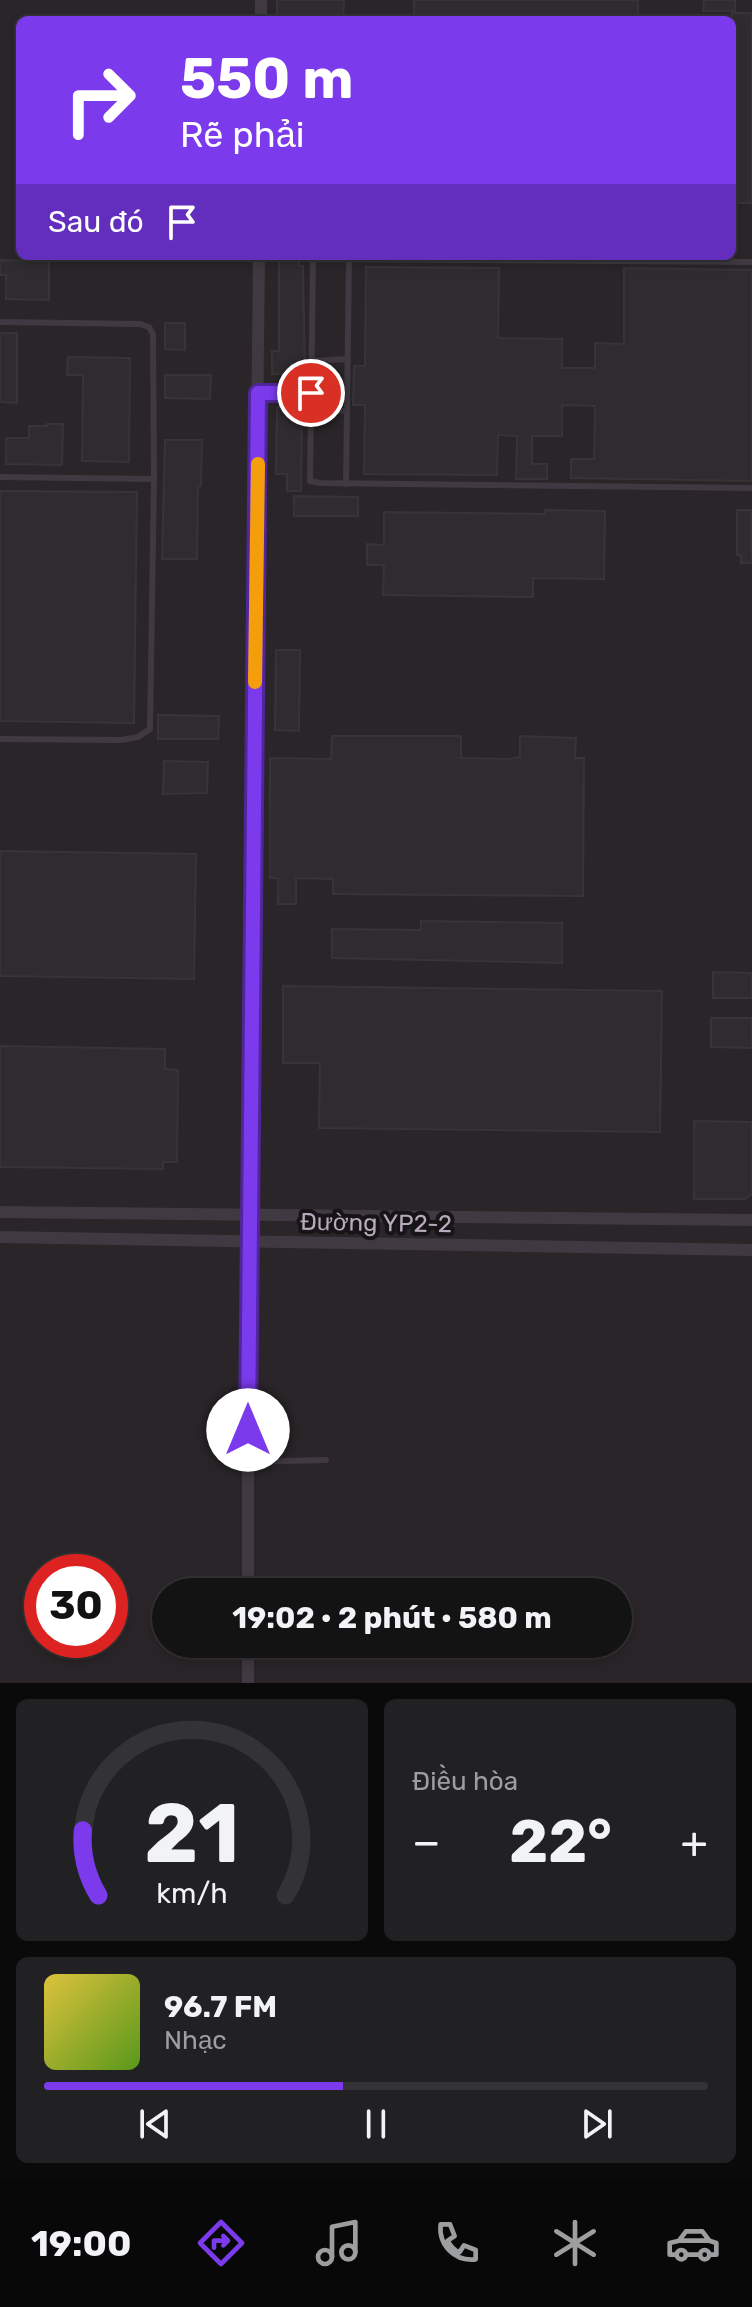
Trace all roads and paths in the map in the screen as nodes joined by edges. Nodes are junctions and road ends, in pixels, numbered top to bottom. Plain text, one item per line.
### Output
1 (259, 260) edge
2 (313, 260) edge
3 (349, 260) edge
4 (483, 260) edge
5 (752, 262) edge
6 (0, 322) edge
7 (348, 359) junction
8 (312, 361) junction
9 (258, 393) junction
10 (311, 393) junction
11 (311, 410) junction
12 (347, 411) junction
13 (0, 477) edge
14 (154, 479) junction
15 (346, 484) junction
16 (752, 488) edge
17 (0, 739) edge
18 (0, 1212) edge
19 (249, 1214) junction
20 (752, 1220) edge
21 (0, 1237) edge
22 (248, 1243) junction
23 (752, 1250) edge
24 (326, 1460) dead end
25 (248, 1462) junction
26 (248, 1578) edge
27 (248, 1658) edge
28 (248, 1683) edge

1 - 9 street
2 - 8 lane
3 - 7 lane
4 - 5 lane
6 - 14 lane
7 - 8 lane
7 - 12 lane
8 - 10 lane
9 - 10 lane
9 - 19 street
10 - 11 lane
11 - 12 lane
11 - 15 lane
12 - 15 lane
13 - 14 lane
14 - 17 lane
15 - 16 lane
18 - 19 street, Đường YP2-2
19 - 20 street, Đường YP2-2
19 - 22 street
21 - 22 street, Đường YP2-2
22 - 23 street, Đường YP2-2
22 - 25 street
24 - 25 lane
25 - 26 street
27 - 28 street

